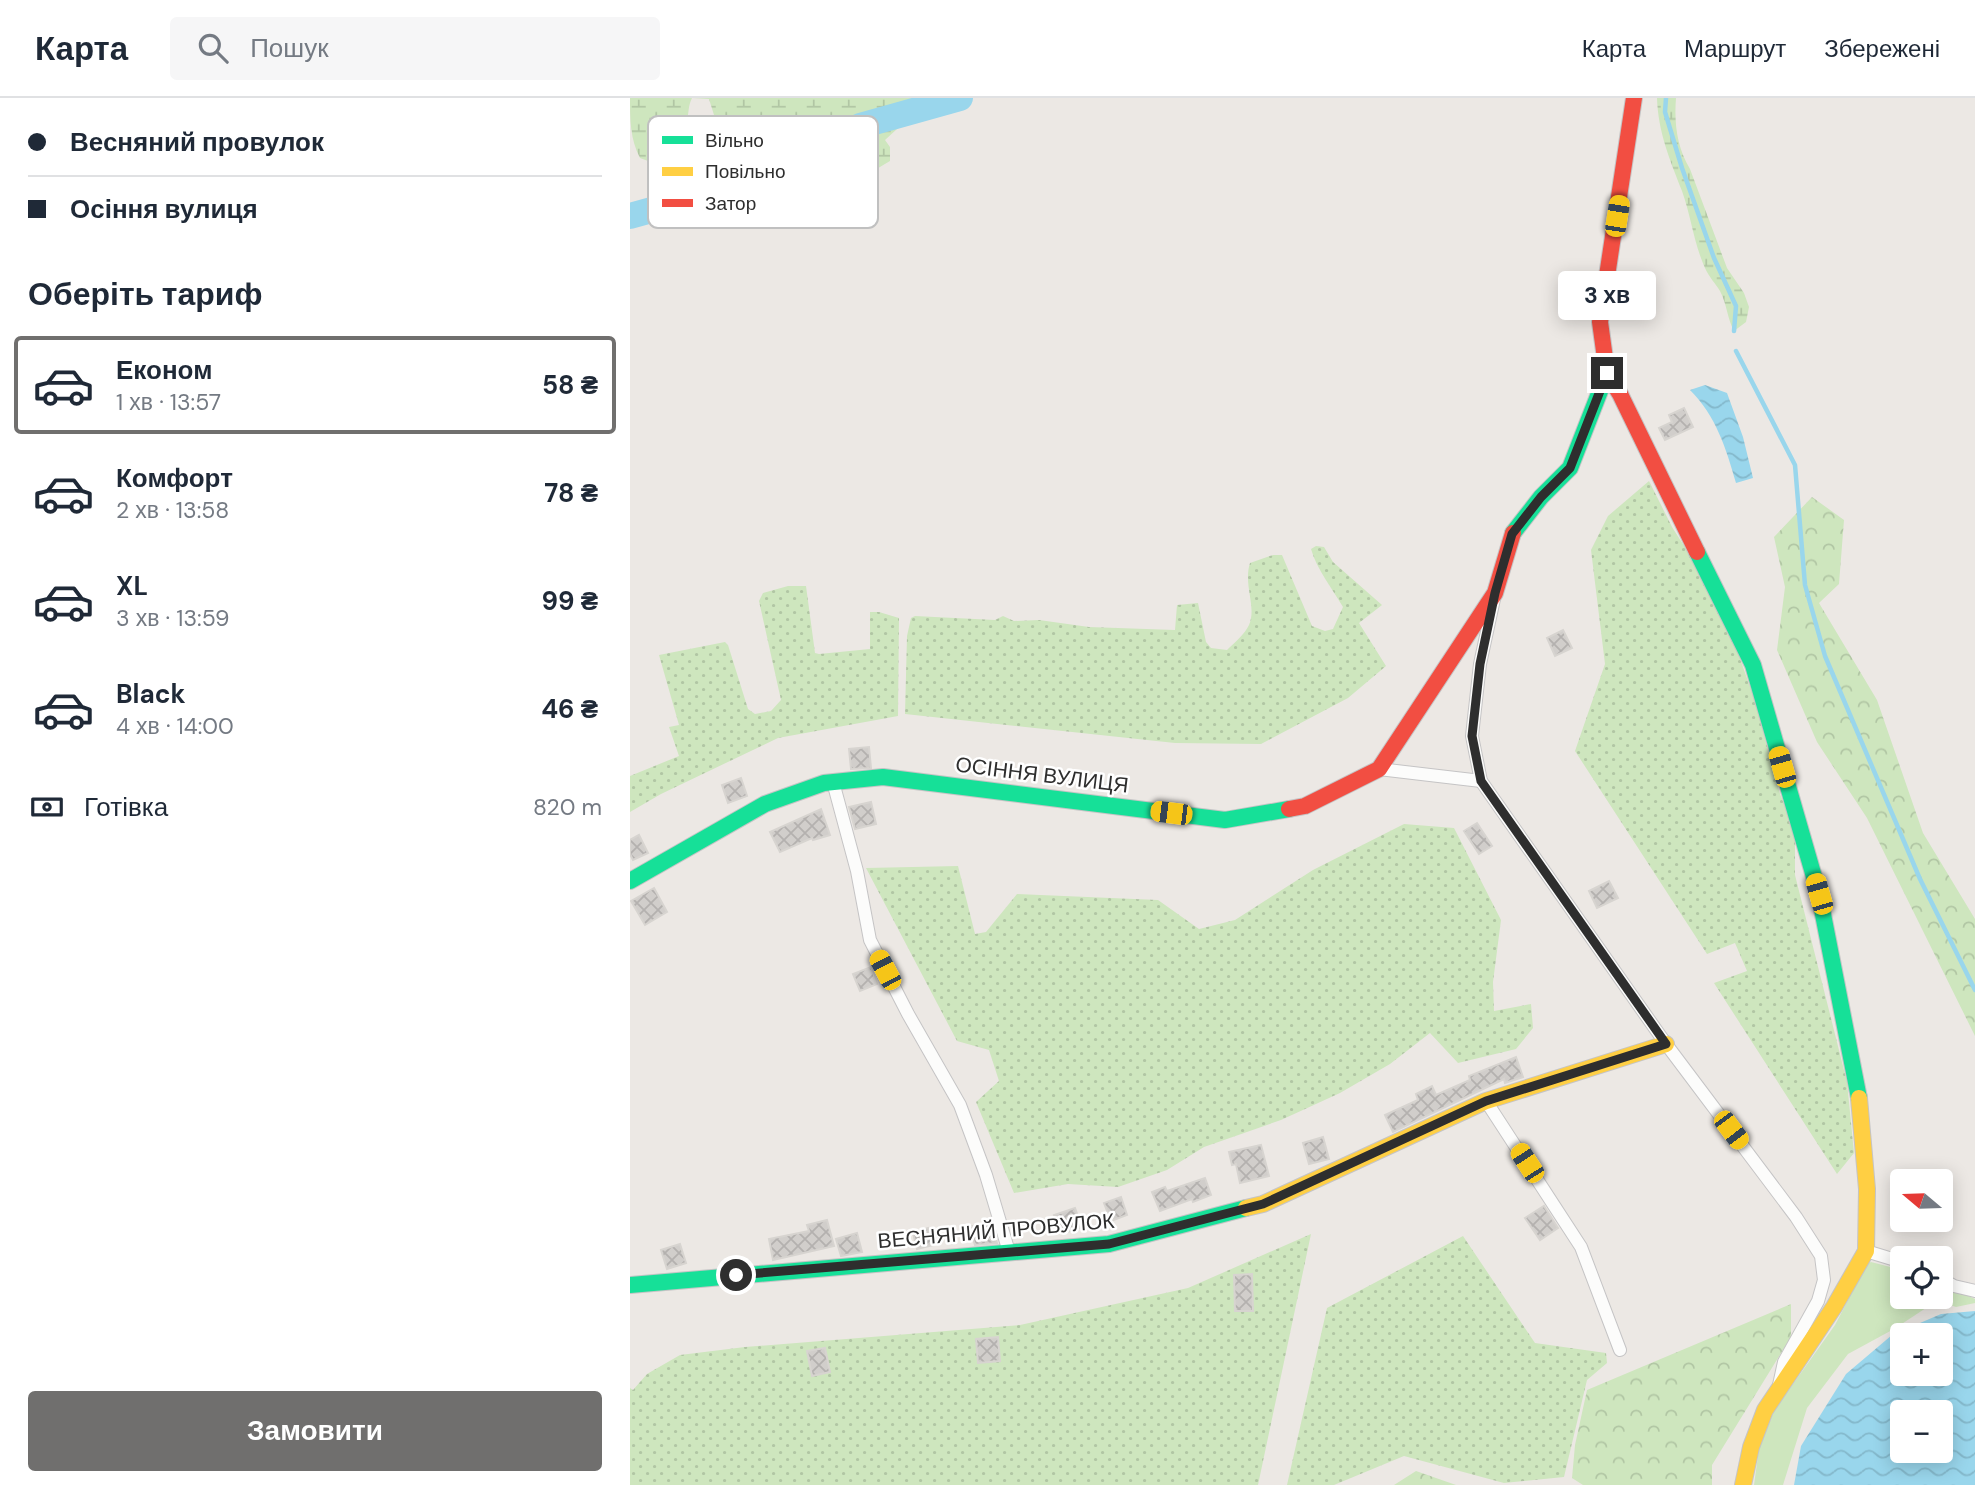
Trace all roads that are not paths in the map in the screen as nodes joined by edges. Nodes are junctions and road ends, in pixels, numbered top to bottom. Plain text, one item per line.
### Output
1 (1634, 98) edge
2 (1607, 373) junction
3 (1495, 593) junction
4 (1379, 769) junction
5 (1481, 781) junction
6 (833, 782) junction
7 (630, 881) edge
8 (1666, 1044) junction
9 (1486, 1101) junction
10 (1866, 1251) junction
11 (1009, 1252) junction
12 (1890, 1258) edge
13 (630, 1285) edge
14 (1953, 1285) edge
15 (1975, 1291) edge
16 (1620, 1350) dead end
17 (1777, 1392) junction
18 (1743, 1485) edge

1 - 2 street
2 - 3 street
2 - 10 street
3 - 4 street
3 - 5 street
4 - 5 street
4 - 6 street, ОСІННЯ ВУЛИЦЯ
5 - 8 street
6 - 7 street, ОСІННЯ ВУЛИЦЯ
6 - 11 street
8 - 9 street, ВЕСНЯНИЙ ПРОВУЛОК
8 - 17 street
9 - 11 street, ВЕСНЯНИЙ ПРОВУЛОК
9 - 16 street
10 - 12 street
10 - 17 street
11 - 13 street, ВЕСНЯНИЙ ПРОВУЛОК
14 - 15 street
17 - 18 street

